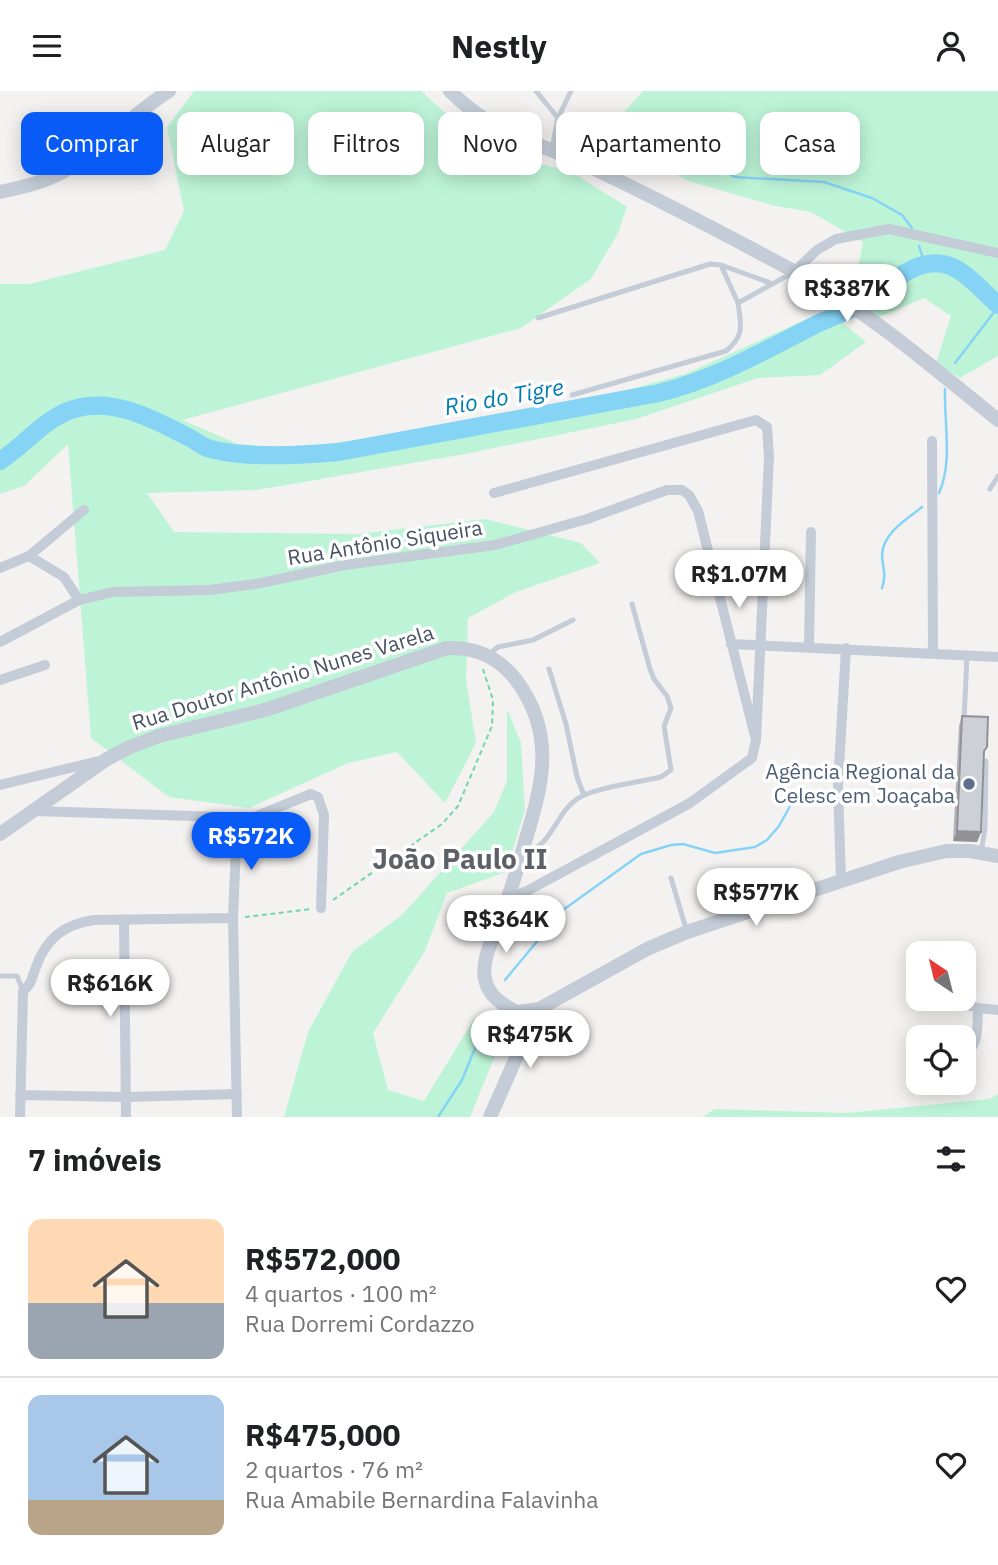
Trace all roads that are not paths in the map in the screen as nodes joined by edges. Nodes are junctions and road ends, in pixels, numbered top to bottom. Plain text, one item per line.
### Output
1 (169, 91) edge
2 (450, 91) edge
3 (536, 91) edge
4 (571, 91) edge
5 (561, 112) edge
6 (556, 116) edge
7 (556, 139) edge
8 (551, 152) junction
9 (0, 192) edge
10 (998, 253) edge
11 (721, 265) junction
12 (795, 271) junction
13 (773, 284) junction
14 (738, 303) junction
15 (537, 319) dead end
16 (572, 395) dead end
17 (998, 419) edge
18 (932, 441) dead end
19 (998, 475) edge
20 (990, 489) dead end
21 (494, 493) dead end
22 (84, 510) dead end
23 (811, 531) dead end
24 (29, 556) junction
25 (0, 568) edge
26 (79, 600) junction
27 (632, 604) dead end
28 (573, 620) dead end
29 (0, 642) edge
30 (731, 644) junction
31 (759, 644) junction
32 (809, 647) junction
33 (846, 648) junction
34 (933, 653) junction
35 (488, 655) junction
36 (967, 655) junction
37 (998, 657) edge
38 (46, 665) dead end
39 (549, 669) dead end
40 (0, 680) edge
41 (964, 720) edge
42 (756, 740) junction
43 (107, 759) junction
44 (986, 761) edge
45 (0, 785) edge
46 (584, 795) junction
47 (34, 811) junction
48 (237, 824) junction
49 (0, 834) edge
50 (522, 853) junction
51 (981, 853) junction
52 (998, 856) edge
53 (671, 878) dead end
54 (841, 882) junction
55 (508, 898) junction
56 (321, 908) road end
57 (233, 918) junction
58 (124, 921) junction
59 (687, 932) junction
60 (0, 976) edge
61 (23, 991) junction
62 (978, 1008) joint
63 (998, 1010) edge
64 (526, 1012) junction
65 (976, 1040) edge
66 (237, 1094) junction
67 (20, 1095) junction
68 (126, 1097) junction
69 (20, 1117) edge
70 (126, 1117) edge
71 (237, 1117) edge
72 (490, 1117) edge

1 - 9 street
2 - 8 street
3 - 6 lane
4 - 5 lane
7 - 8 lane
8 - 12 street
10 - 12 street
11 - 13 lane
11 - 14 lane
11 - 15 lane
12 - 13 lane
12 - 17 street
13 - 14 lane
14 - 16 lane
18 - 34 street
19 - 20 lane
21 - 31 street
22 - 24 street
23 - 32 street
24 - 25 street
24 - 26 street
26 - 29 street, Rua Antônio Siqueira
26 - 30 street, Rua Antônio Siqueira
27 - 46 lane
28 - 35 lane
30 - 31 street
30 - 42 street
31 - 32 street
31 - 42 street
32 - 33 street
33 - 34 street
33 - 54 street
34 - 36 street
35 - 43 street, Rua Doutor Antônio Nunes Varela
35 - 50 street, Rua Doutor Antônio Nunes Varela
36 - 37 street
36 - 41 lane
38 - 40 street
39 - 46 lane
42 - 55 street
43 - 45 street
43 - 47 street, Rua Doutor Antônio Nunes Varela
44 - 51 lane
46 - 50 lane
47 - 48 street
47 - 49 street, Rua Doutor Antônio Nunes Varela
48 - 56 street
48 - 57 street
50 - 55 street, Rua Doutor Antônio Nunes Varela
51 - 52 street
51 - 54 street
53 - 59 lane
54 - 59 street
55 - 64 street, Rua Doutor Antônio Nunes Varela
57 - 58 street
57 - 66 street
58 - 61 street
58 - 68 street
59 - 64 street
60 - 61 lane
61 - 67 street
62 - 63 street
62 - 65 street
64 - 72 street
66 - 68 street
66 - 71 street
67 - 68 street
67 - 69 street
68 - 70 street

